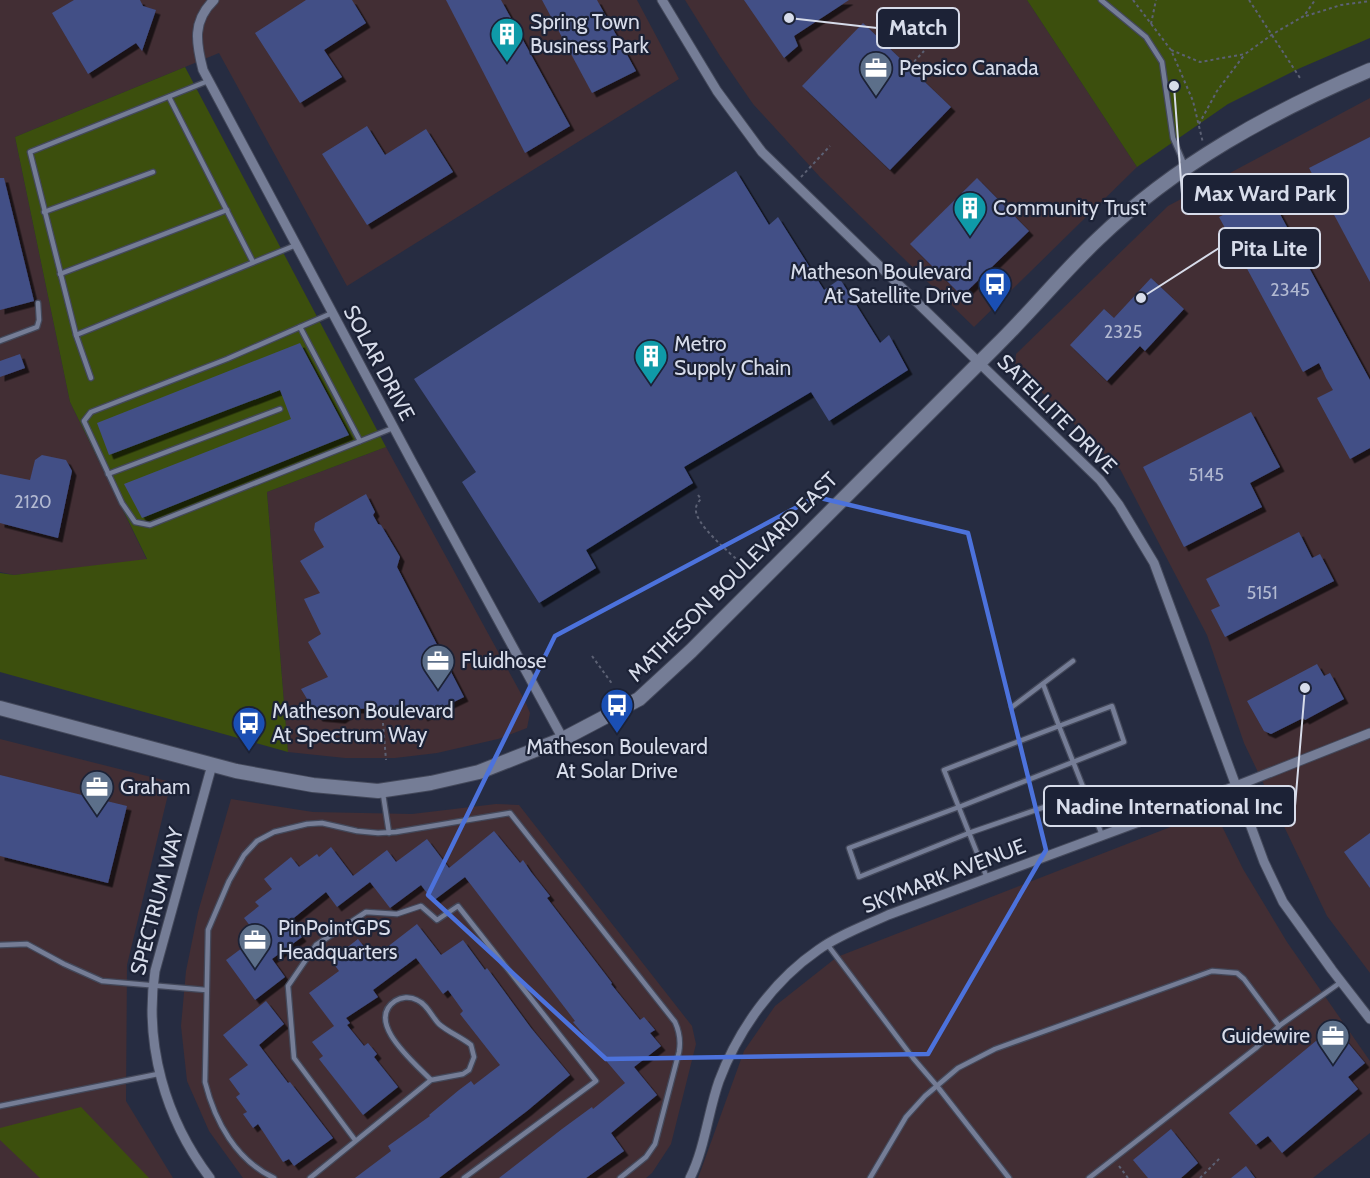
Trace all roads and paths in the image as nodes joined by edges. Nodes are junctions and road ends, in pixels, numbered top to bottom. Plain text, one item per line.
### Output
1 (214, 0) edge
2 (662, 0) edge
3 (1101, 0) edge
4 (1133, 0) edge
5 (1156, 0) edge
6 (1249, 0) edge
7 (1315, 0) edge
8 (1370, 2) edge
9 (1304, 16) junction
10 (1151, 24) junction
11 (1273, 34) junction
12 (1171, 50) junction
13 (924, 51) dead end
14 (1245, 54) junction
15 (910, 66) dead end
16 (1370, 70) edge
17 (1299, 78) dead end
18 (208, 81) junction
19 (169, 96) junction
20 (1199, 124) junction
21 (830, 147) dead end
22 (1206, 155) junction
23 (1186, 169) junction
24 (153, 172) dead end
25 (793, 184) junction
26 (227, 210) junction
27 (44, 212) junction
28 (296, 245) junction
29 (254, 262) junction
30 (60, 274) junction
31 (38, 303) dead end
32 (332, 313) junction
33 (300, 327) junction
34 (76, 335) junction
35 (0, 341) edge
36 (979, 362) junction
37 (91, 378) dead end
38 (280, 409) dead end
39 (393, 428) junction
40 (360, 441) junction
41 (108, 474) junction
42 (698, 495) dead end
43 (742, 564) dead end
44 (592, 656) dead end
45 (1073, 661) dead end
46 (1043, 684) junction
47 (613, 685) dead end
48 (1012, 707) dead end
49 (0, 708) edge
50 (382, 711) dead end
51 (1059, 726) junction
52 (1370, 733) edge
53 (563, 739) junction
54 (386, 760) dead end
55 (1073, 761) junction
56 (212, 765) junction
57 (1236, 786) junction
58 (383, 790) junction
59 (1085, 793) junction
60 (959, 807) junction
61 (389, 832) junction
62 (969, 833) junction
63 (1102, 835) junction
64 (987, 878) junction
65 (827, 944) junction
66 (0, 945) edge
67 (1341, 982) junction
68 (153, 986) junction
69 (206, 990) junction
70 (1370, 1018) edge
71 (1279, 1026) junction
72 (158, 1074) junction
73 (431, 1080) junction
74 (937, 1086) junction
75 (0, 1106) edge
76 (355, 1140) junction
77 (1221, 1157) dead end
78 (1113, 1159) junction
79 (210, 1178) edge
80 (274, 1178) edge
81 (310, 1178) edge
82 (464, 1178) edge
83 (620, 1178) edge
84 (690, 1178) edge
85 (870, 1178) edge
86 (1009, 1178) edge
87 (1089, 1178) edge
88 (1128, 1178) edge
89 (1200, 1178) edge

1 - 18 street, SOLAR DRIVE
2 - 25 street, SATELLITE DRIVE
3 - 23 lane
4 - 10 path
5 - 10 path
6 - 11 path
7 - 9 path
8 - 9 path
9 - 11 path
10 - 12 path
11 - 14 path
11 - 17 path
12 - 14 path
12 - 20 path
13 - 15 path
14 - 20 path
16 - 22 street, MATHESON BOULEVARD EAST
18 - 19 lane
18 - 28 street, SOLAR DRIVE
19 - 26 lane
19 - 27 lane
20 - 22 path
21 - 25 path
22 - 23 street, MATHESON BOULEVARD EAST
23 - 36 street, MATHESON BOULEVARD EAST
24 - 27 lane
25 - 36 street, SATELLITE DRIVE
26 - 29 lane
26 - 30 lane
27 - 30 lane
28 - 29 lane
28 - 32 street, SOLAR DRIVE
29 - 34 lane
30 - 34 lane
31 - 35 lane
32 - 33 lane
32 - 39 street, SOLAR DRIVE
33 - 40 lane
33 - 41 lane
34 - 37 lane
36 - 53 street, MATHESON BOULEVARD EAST
36 - 57 street, SATELLITE DRIVE
38 - 41 lane
39 - 40 lane
39 - 53 street, SOLAR DRIVE
40 - 41 lane
42 - 43 path
44 - 47 path
45 - 46 lane
46 - 48 lane
46 - 51 lane
49 - 56 street, MATHESON BOULEVARD EAST
50 - 54 path
51 - 55 lane
51 - 55 lane
51 - 60 lane
52 - 57 street, SKYMARK AVENUE
53 - 58 street, MATHESON BOULEVARD EAST
55 - 59 lane
55 - 60 lane
56 - 58 street, MATHESON BOULEVARD EAST
56 - 68 street, SPECTRUM WAY
57 - 63 street, SKYMARK AVENUE
57 - 67 street, SATELLITE DRIVE
58 - 61 lane
59 - 62 lane
59 - 63 lane
60 - 62 lane
60 - 62 lane
61 - 69 lane
61 - 83 lane
62 - 64 lane
63 - 64 street, SKYMARK AVENUE
64 - 65 street, SKYMARK AVENUE
65 - 74 lane
65 - 84 street, SKYMARK AVENUE
66 - 68 lane
67 - 70 street, SATELLITE DRIVE
67 - 71 lane
68 - 69 lane
68 - 72 street, SPECTRUM WAY
69 - 80 lane
71 - 74 lane
71 - 78 lane
72 - 75 lane
72 - 79 street, SPECTRUM WAY
73 - 73 lane
73 - 76 lane
74 - 85 lane
74 - 86 lane
76 - 81 lane
76 - 82 lane
77 - 89 path
78 - 87 lane
78 - 88 path

